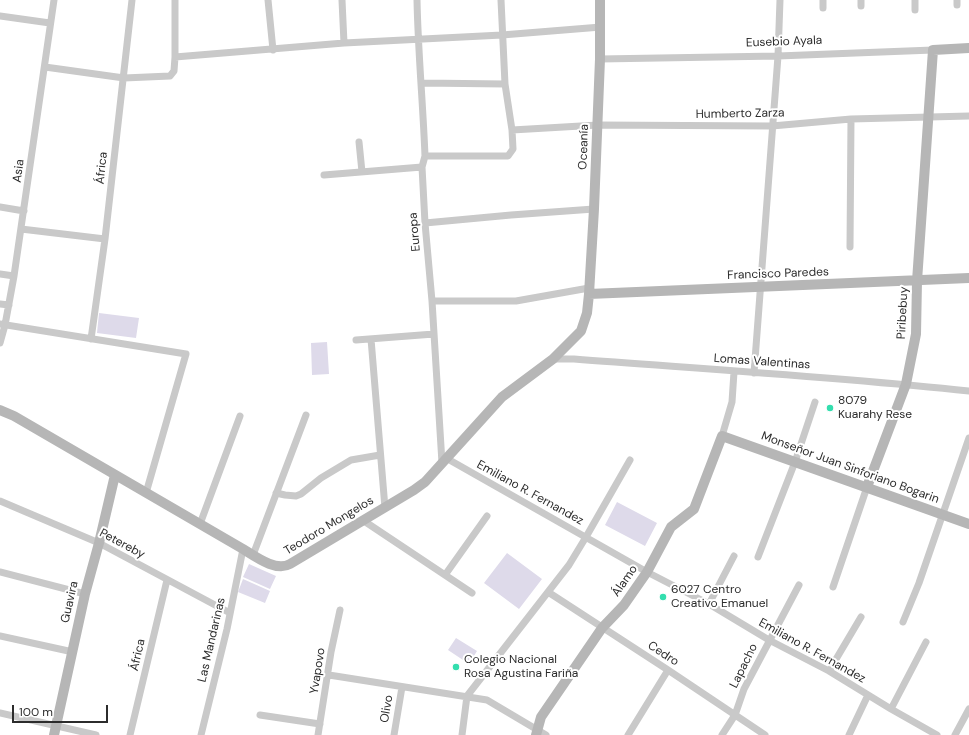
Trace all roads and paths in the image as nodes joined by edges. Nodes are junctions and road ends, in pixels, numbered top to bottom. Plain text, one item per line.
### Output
1 (54, 0) edge
2 (132, 0) edge
3 (175, 0) edge
4 (268, 0) edge
5 (342, 0) edge
6 (417, 0) edge
7 (500, 0) edge
8 (600, 0) edge
9 (780, 0) edge
10 (823, 0) edge
11 (915, 0) edge
12 (823, 8) dead end
13 (915, 10) dead end
14 (0, 16) edge
15 (50, 23) junction
16 (601, 27) junction
17 (502, 35) junction
18 (418, 39) junction
19 (344, 43) junction
20 (969, 48) edge
21 (273, 50) junction
22 (933, 50) junction
23 (778, 56) junction
24 (175, 57) junction
25 (600, 60) junction
26 (44, 67) junction
27 (124, 78) junction
28 (422, 83) junction
29 (505, 84) junction
30 (969, 116) edge
31 (928, 118) junction
32 (851, 120) junction
33 (598, 125) junction
34 (772, 126) junction
35 (512, 130) junction
36 (359, 142) dead end
37 (425, 156) junction
38 (422, 167) junction
39 (362, 172) junction
40 (324, 175) dead end
41 (0, 207) edge
42 (594, 209) junction
43 (24, 211) junction
44 (425, 222) junction
45 (21, 229) junction
46 (105, 239) junction
47 (850, 247) dead end
48 (0, 274) edge
49 (14, 276) junction
50 (969, 278) edge
51 (917, 281) junction
52 (761, 288) junction
53 (589, 291) junction
54 (432, 301) junction
55 (0, 304) edge
56 (9, 305) junction
57 (3, 325) edge
58 (434, 334) junction
59 (91, 339) junction
60 (371, 339) junction
61 (356, 340) dead end
62 (0, 343) edge
63 (553, 359) junction
64 (734, 372) junction
65 (754, 372) junction
66 (906, 384) junction
67 (969, 391) edge
68 (816, 402) dead end
69 (0, 410) edge
70 (306, 415) dead end
71 (240, 416) dead end
72 (722, 436) junction
73 (969, 438) edge
74 (380, 455) junction
75 (444, 460) junction
76 (630, 460) dead end
77 (795, 462) junction
78 (115, 476) junction
79 (867, 487) junction
80 (146, 493) junction
81 (276, 493) junction
82 (0, 501) edge
83 (385, 508) junction
84 (943, 515) junction
85 (486, 516) dead end
86 (364, 521) junction
87 (200, 524) junction
88 (969, 524) edge
89 (586, 537) junction
90 (99, 543) junction
91 (243, 549) junction
92 (253, 555) junction
93 (734, 556) dead end
94 (758, 557) dead end
95 (0, 572) edge
96 (647, 572) junction
97 (445, 575) junction
98 (167, 580) junction
99 (798, 585) dead end
100 (833, 587) dead end
101 (548, 592) junction
102 (472, 593) dead end
103 (85, 594) junction
104 (709, 604) junction
105 (340, 610) dead end
106 (230, 613) junction
107 (861, 617) dead end
108 (903, 622) dead end
109 (602, 628) junction
110 (0, 636) edge
111 (769, 640) junction
112 (926, 642) dead end
113 (73, 652) junction
114 (668, 670) junction
115 (829, 671) junction
116 (329, 675) junction
117 (402, 687) junction
118 (868, 695) junction
119 (467, 696) junction
120 (891, 709) junction
121 (969, 709) edge
122 (0, 713) edge
123 (260, 715) dead end
124 (735, 715) junction
125 (320, 724) junction
126 (55, 730) edge
127 (536, 732) edge
128 (96, 735) edge
129 (130, 735) edge
130 (201, 735) edge
131 (318, 735) edge
132 (394, 735) edge
133 (462, 735) edge
134 (546, 735) edge
135 (628, 735) edge
136 (722, 735) edge
137 (765, 735) edge
138 (849, 735) edge
139 (937, 735) edge
140 (955, 735) edge

1 - 15 street, Asia
2 - 27 street, África
3 - 24 street
4 - 21 street
5 - 19 street
6 - 18 street, Europa
7 - 17 street
8 - 16 street, Oceanía
9 - 23 street
10 - 12 street
11 - 13 street
14 - 15 street
15 - 26 street, Asia
16 - 17 street
16 - 25 street, Oceanía
17 - 18 street
17 - 29 street
18 - 19 street
18 - 28 street, Europa
19 - 21 street
20 - 22 street, Eusebio Ayala
21 - 24 street
22 - 23 street, Eusebio Ayala
22 - 31 street, Piribebuy
23 - 25 street, Eusebio Ayala
23 - 34 street
24 - 27 street
25 - 33 street, Oceanía
26 - 27 street
26 - 43 street, Asia
27 - 46 street, África
28 - 29 street
28 - 37 street, Europa
29 - 35 street
30 - 31 street, Humberto Zarza
31 - 32 street, Humberto Zarza
31 - 51 street, Piribebuy
32 - 34 street, Humberto Zarza
32 - 47 street
33 - 34 street, Humberto Zarza
33 - 35 street, Humberto Zarza
33 - 42 street, Oceanía
34 - 52 street
35 - 37 street
36 - 39 street
37 - 38 street, Europa
38 - 39 street
38 - 44 street, Europa
39 - 40 street
41 - 43 street
42 - 44 street
42 - 53 street, Oceanía
43 - 45 street, Asia
44 - 54 street, Europa
45 - 46 street
45 - 49 street, Asia
46 - 59 street, África
48 - 49 street
49 - 56 street, Asia
50 - 51 street, Francisco Paredes
51 - 52 street, Francisco Paredes
51 - 66 street, Piribebuy
52 - 53 street, Francisco Paredes
52 - 65 street
53 - 54 street
53 - 63 street, Teodoro Mongelos
54 - 58 street, Europa
55 - 56 street
56 - 57 street, Asia
57 - 59 street
57 - 62 street, Asia
58 - 60 street
58 - 75 street, Europa
59 - 80 street
60 - 61 street
60 - 74 street
63 - 64 street, Lomas Valentinas
63 - 75 street, Teodoro Mongelos
64 - 65 street, Lomas Valentinas
64 - 72 street
65 - 66 street, Lomas Valentinas
66 - 67 street, Lomas Valentinas
66 - 79 street, Piribebuy
68 - 77 street
69 - 78 street, Teodoro Mongelos
70 - 81 street
71 - 87 street
72 - 77 street, Monseñor Juan Sinforiano Bogarin
72 - 96 street, Álamo
73 - 84 street
74 - 81 street
74 - 83 street
75 - 83 street, Teodoro Mongelos
75 - 89 street, Emiliano R. Fernandez
76 - 89 street
77 - 79 street, Monseñor Juan Sinforiano Bogarin
77 - 94 street
78 - 80 street, Teodoro Mongelos
78 - 90 street, Guavira
79 - 84 street, Monseñor Juan Sinforiano Bogarin
79 - 100 street, Piribebuy
80 - 87 street, Teodoro Mongelos
81 - 92 street
82 - 90 street, Petereby
83 - 86 street, Teodoro Mongelos
84 - 88 street, Monseñor Juan Sinforiano Bogarin
84 - 108 street
85 - 97 street
86 - 92 street, Teodoro Mongelos
86 - 97 street
87 - 91 street, Teodoro Mongelos
89 - 96 street, Emiliano R. Fernandez
89 - 101 street
90 - 98 street, Petereby
90 - 103 street, Guavira
91 - 92 street, Teodoro Mongelos
91 - 106 street, Las Mandarinas
93 - 104 street
95 - 103 street
96 - 104 street, Emiliano R. Fernandez
96 - 109 street, Álamo
97 - 102 street
98 - 106 street, Petereby
98 - 129 street, África
99 - 111 street, Lapacho
101 - 109 street, Cedro
101 - 119 street
103 - 113 street, Guavira
104 - 111 street, Emiliano R. Fernandez
105 - 116 street, Yvapovo
106 - 130 street, Las Mandarinas
107 - 115 street
109 - 114 street, Cedro
109 - 127 street, Álamo
110 - 113 street
111 - 115 street, Emiliano R. Fernandez
111 - 124 street, Lapacho
112 - 120 street
113 - 126 street, Guavira
114 - 124 street, Cedro
114 - 135 street
115 - 118 street, Emiliano R. Fernandez
116 - 117 street
116 - 125 street, Yvapovo
117 - 119 street
117 - 132 street, Olivo
118 - 120 street, Emiliano R. Fernandez
118 - 138 street
119 - 127 street
119 - 133 street
120 - 139 street, Emiliano R. Fernandez
121 - 140 street
122 - 126 street
123 - 125 street
124 - 136 street, Lapacho
124 - 137 street, Cedro
125 - 131 street, Yvapovo
126 - 128 street
127 - 134 street

